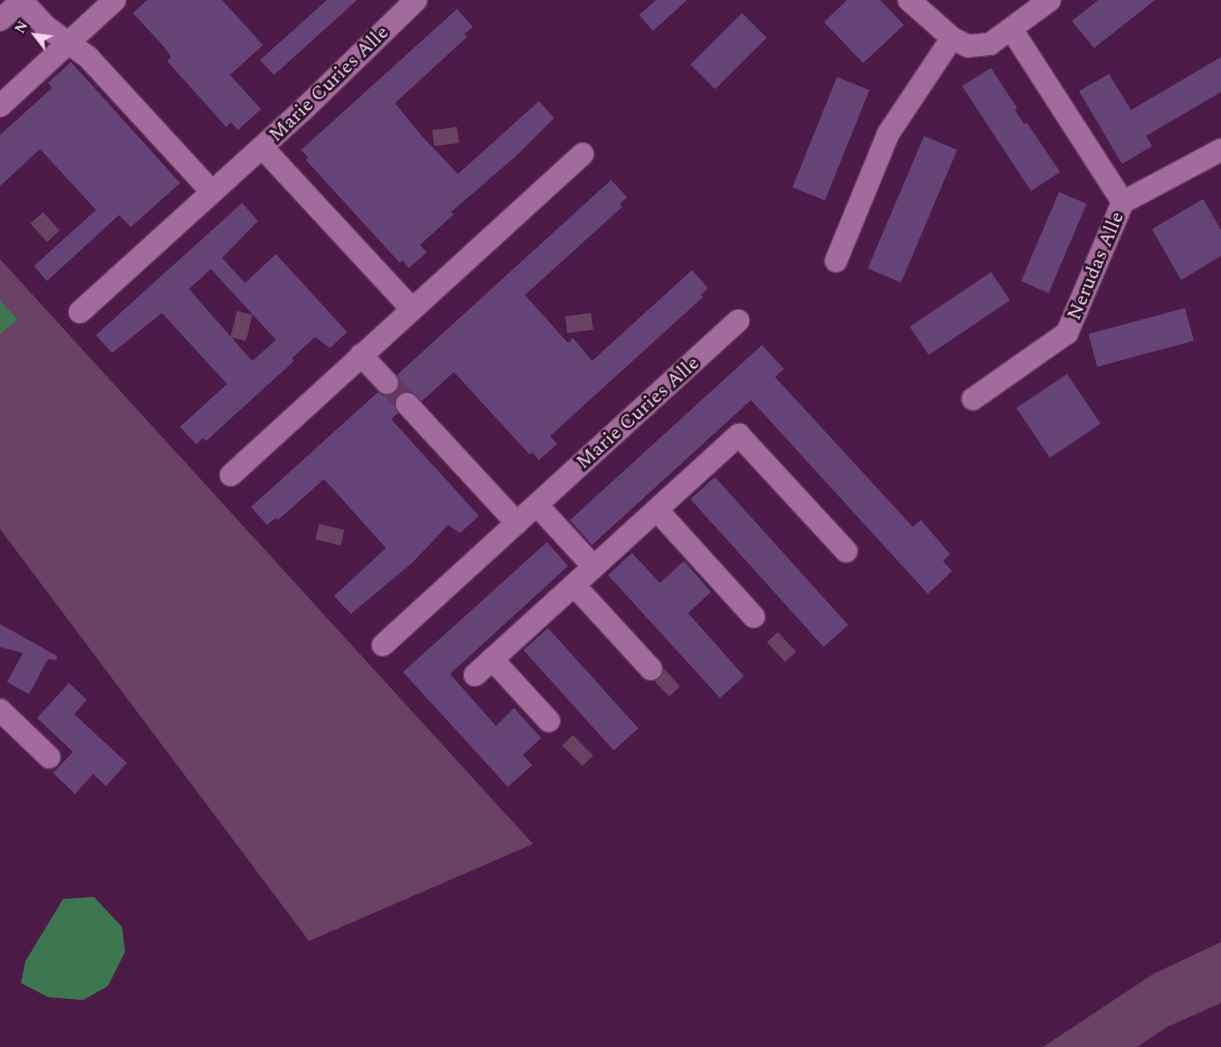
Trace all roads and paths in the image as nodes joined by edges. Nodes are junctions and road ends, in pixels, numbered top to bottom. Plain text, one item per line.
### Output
1 (22, 0) edge
2 (115, 0) edge
3 (416, 0) edge
4 (909, 0) edge
5 (1050, 0) edge
6 (0, 20) edge
7 (1012, 30) junction
8 (952, 38) junction
9 (69, 43) junction
10 (0, 106) edge
11 (262, 146) junction
12 (1221, 150) edge
13 (582, 154) dead end
14 (212, 192) junction
15 (1123, 202) junction
16 (836, 262) dead end
17 (412, 309) junction
18 (80, 312) dead end
19 (738, 321) dead end
20 (362, 355) junction
21 (388, 383) tunnel mouth
22 (973, 399) dead end
23 (407, 404) tunnel mouth
24 (231, 475) dead end
25 (537, 505) junction
26 (656, 510) junction
27 (517, 523) junction
28 (846, 551) dead end
29 (594, 567) junction
30 (574, 585) junction
31 (754, 617) dead end
32 (383, 645) dead end
33 (492, 659) junction
34 (651, 669) dead end
35 (475, 675) dead end
36 (0, 710) edge
37 (549, 721) dead end
38 (49, 757) dead end

1 - 6 street
1 - 9 street
2 - 9 street
3 - 11 street, Marie Curies Alle
4 - 8 street
5 - 7 street
7 - 8 street
7 - 15 street, Nerudas Alle
8 - 16 street
9 - 10 street
9 - 14 street
11 - 14 street, Marie Curies Alle
11 - 17 street, Marie Curies Alle
12 - 15 street, Nerudas Alle
13 - 17 street
14 - 18 street, Marie Curies Alle
15 - 22 street, Nerudas Alle
17 - 20 street
19 - 25 street, Marie Curies Alle
20 - 21 street
20 - 24 street
23 - 27 street
25 - 27 street, Marie Curies Alle
25 - 29 street
26 - 28 street
26 - 29 street
26 - 31 street
27 - 32 street, Marie Curies Alle
29 - 30 street
30 - 33 street
30 - 34 street
33 - 35 street
33 - 37 street
36 - 38 street

